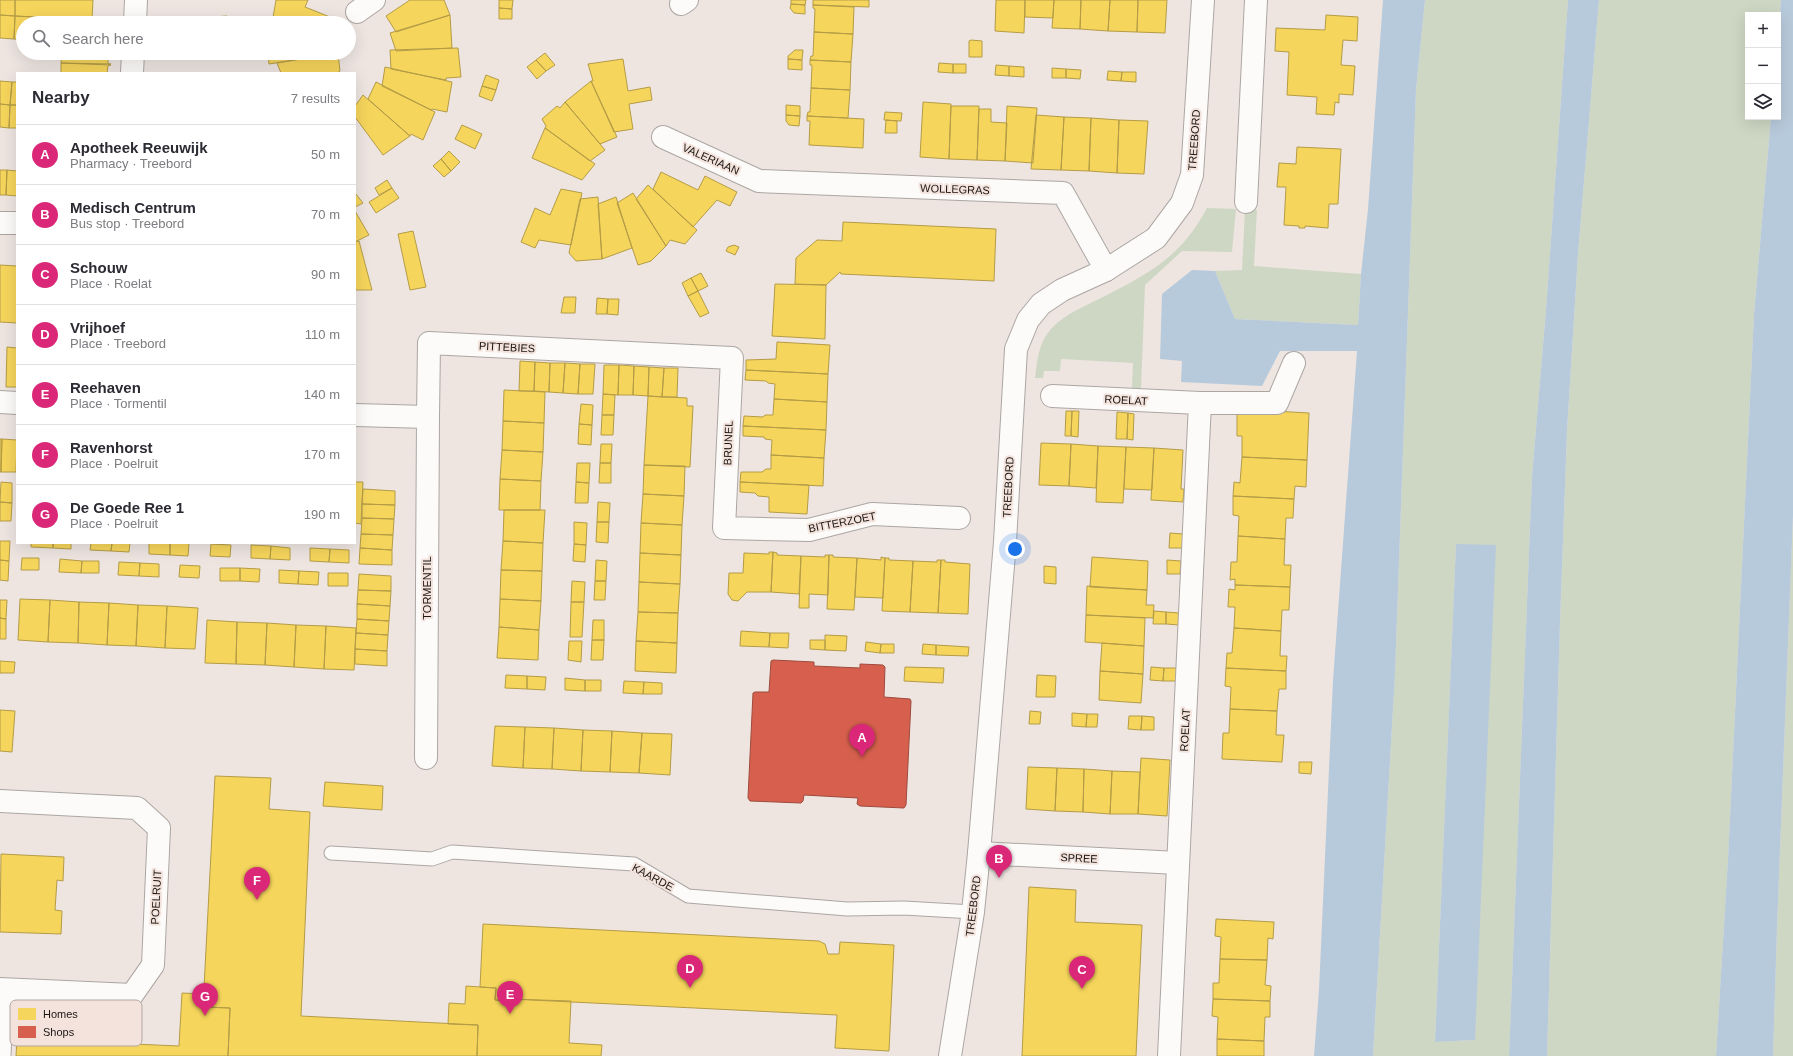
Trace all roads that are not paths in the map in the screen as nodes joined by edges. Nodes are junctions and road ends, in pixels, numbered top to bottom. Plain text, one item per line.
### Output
1 (136, 0) edge
2 (1203, 0) edge
3 (1256, 0) edge
4 (135, 16) edge
5 (133, 60) edge
6 (132, 72) edge
7 (663, 137) dead end
8 (759, 181) joint
9 (1246, 202) dead end
10 (0, 223) edge
11 (16, 223) edge
12 (1106, 270) junction
13 (732, 358) joint
14 (1294, 363) dead end
15 (1052, 396) dead end
16 (0, 402) edge
17 (16, 403) edge
18 (1200, 403) junction
19 (356, 414) edge
20 (428, 417) junction
21 (959, 518) dead end
22 (724, 528) joint
23 (426, 758) dead end
24 (0, 801) edge
25 (331, 853) dead end
26 (979, 853) junction
27 (1178, 863) junction
28 (973, 912) junction
29 (3, 989) edge
30 (4, 1056) edge
31 (950, 1056) edge
32 (1169, 1056) edge

1 - 4 street
2 - 12 street, TREEBORD
3 - 9 street
5 - 6 street
7 - 8 street, VALERIAAN
8 - 12 street, WOLLEGRAS
10 - 11 street
12 - 26 street, TREEBORD
13 - 20 street, PITTEBIES
13 - 22 street, BRUNEL
14 - 18 street, ROELAT
15 - 18 street, ROELAT
16 - 17 street
18 - 27 street, ROELAT
19 - 20 street
20 - 23 street, TORMENTIL
21 - 22 street, BITTERZOET
24 - 29 street, POELRUIT
25 - 28 lane, KAARDE
26 - 27 street, SPREE
26 - 28 street, TREEBORD
27 - 32 street, ROELAT
28 - 31 street, TREEBORD
29 - 30 lane

